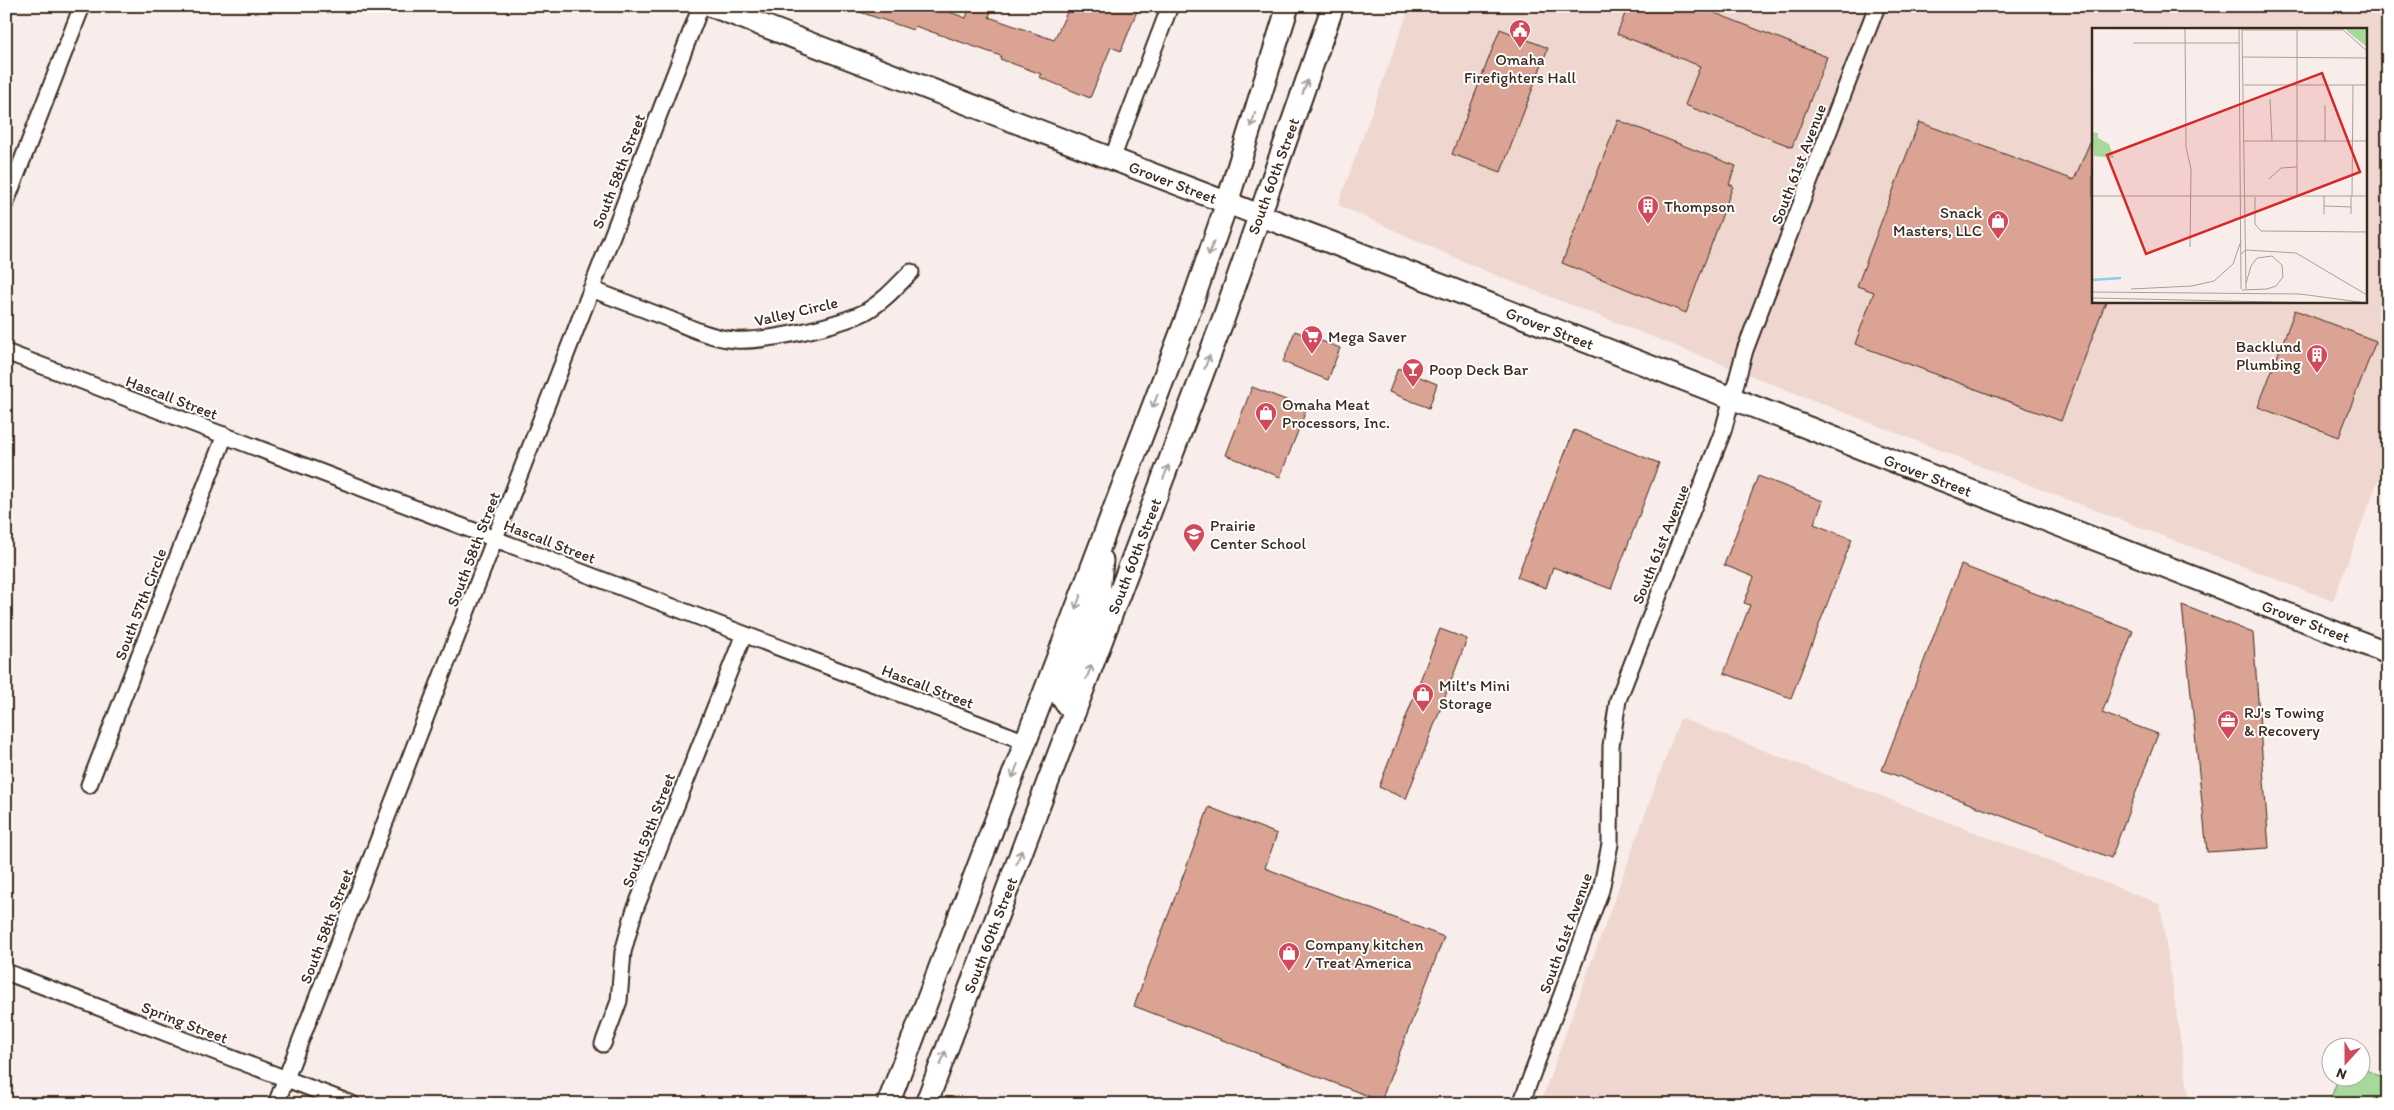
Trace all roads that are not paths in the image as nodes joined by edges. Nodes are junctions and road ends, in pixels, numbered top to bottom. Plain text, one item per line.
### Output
1 (82, 6) edge
2 (701, 6) edge
3 (712, 6) edge
4 (1170, 6) edge
5 (1288, 6) edge
6 (1333, 6) edge
7 (1877, 6) edge
8 (1112, 159) junction
9 (6, 202) edge
10 (1227, 203) junction
11 (1259, 215) junction
12 (911, 272) dead end
13 (591, 289) junction
14 (6, 352) edge
15 (1733, 399) junction
16 (224, 436) junction
17 (1104, 535) junction
18 (495, 539) junction
19 (744, 634) junction
20 (2388, 653) edge
21 (1075, 709) junction
22 (1026, 742) junction
23 (89, 785) dead end
24 (6, 972) edge
25 (604, 1044) dead end
26 (285, 1078) junction
27 (276, 1104) edge
28 (352, 1104) edge
29 (888, 1104) edge
30 (926, 1104) edge
31 (1520, 1104) edge

1 - 9 street
2 - 13 street, South 58th Street
3 - 8 main road, Grover Street
4 - 8 street
5 -> 10 main road, South 60th Street
11 -> 6 main road, South 60th Street
7 - 15 street, South 61st Avenue
8 - 10 main road, Grover Street
10 - 11 main road, Grover Street
10 -> 17 main road, South 60th Street
11 - 15 main road, Grover Street
21 -> 11 main road, South 60th Street
12 - 13 street, Valley Circle
13 - 18 street, South 58th Street
14 - 16 street, Hascall Street
15 - 20 main road, Grover Street
15 - 31 street, South 61st Avenue
16 - 18 street, Hascall Street
16 - 23 street, South 57th Circle
17 - 21 main road
17 -> 22 main road, South 60th Street
18 - 19 street, Hascall Street
18 - 26 street, South 58th Street
19 - 22 street, Hascall Street
19 - 25 street, South 59th Street
30 -> 21 main road, South 60th Street
22 -> 29 main road, South 60th Street
24 - 26 street, Spring Street
26 - 27 street, South 58th Street
26 - 28 street, Spring Street

